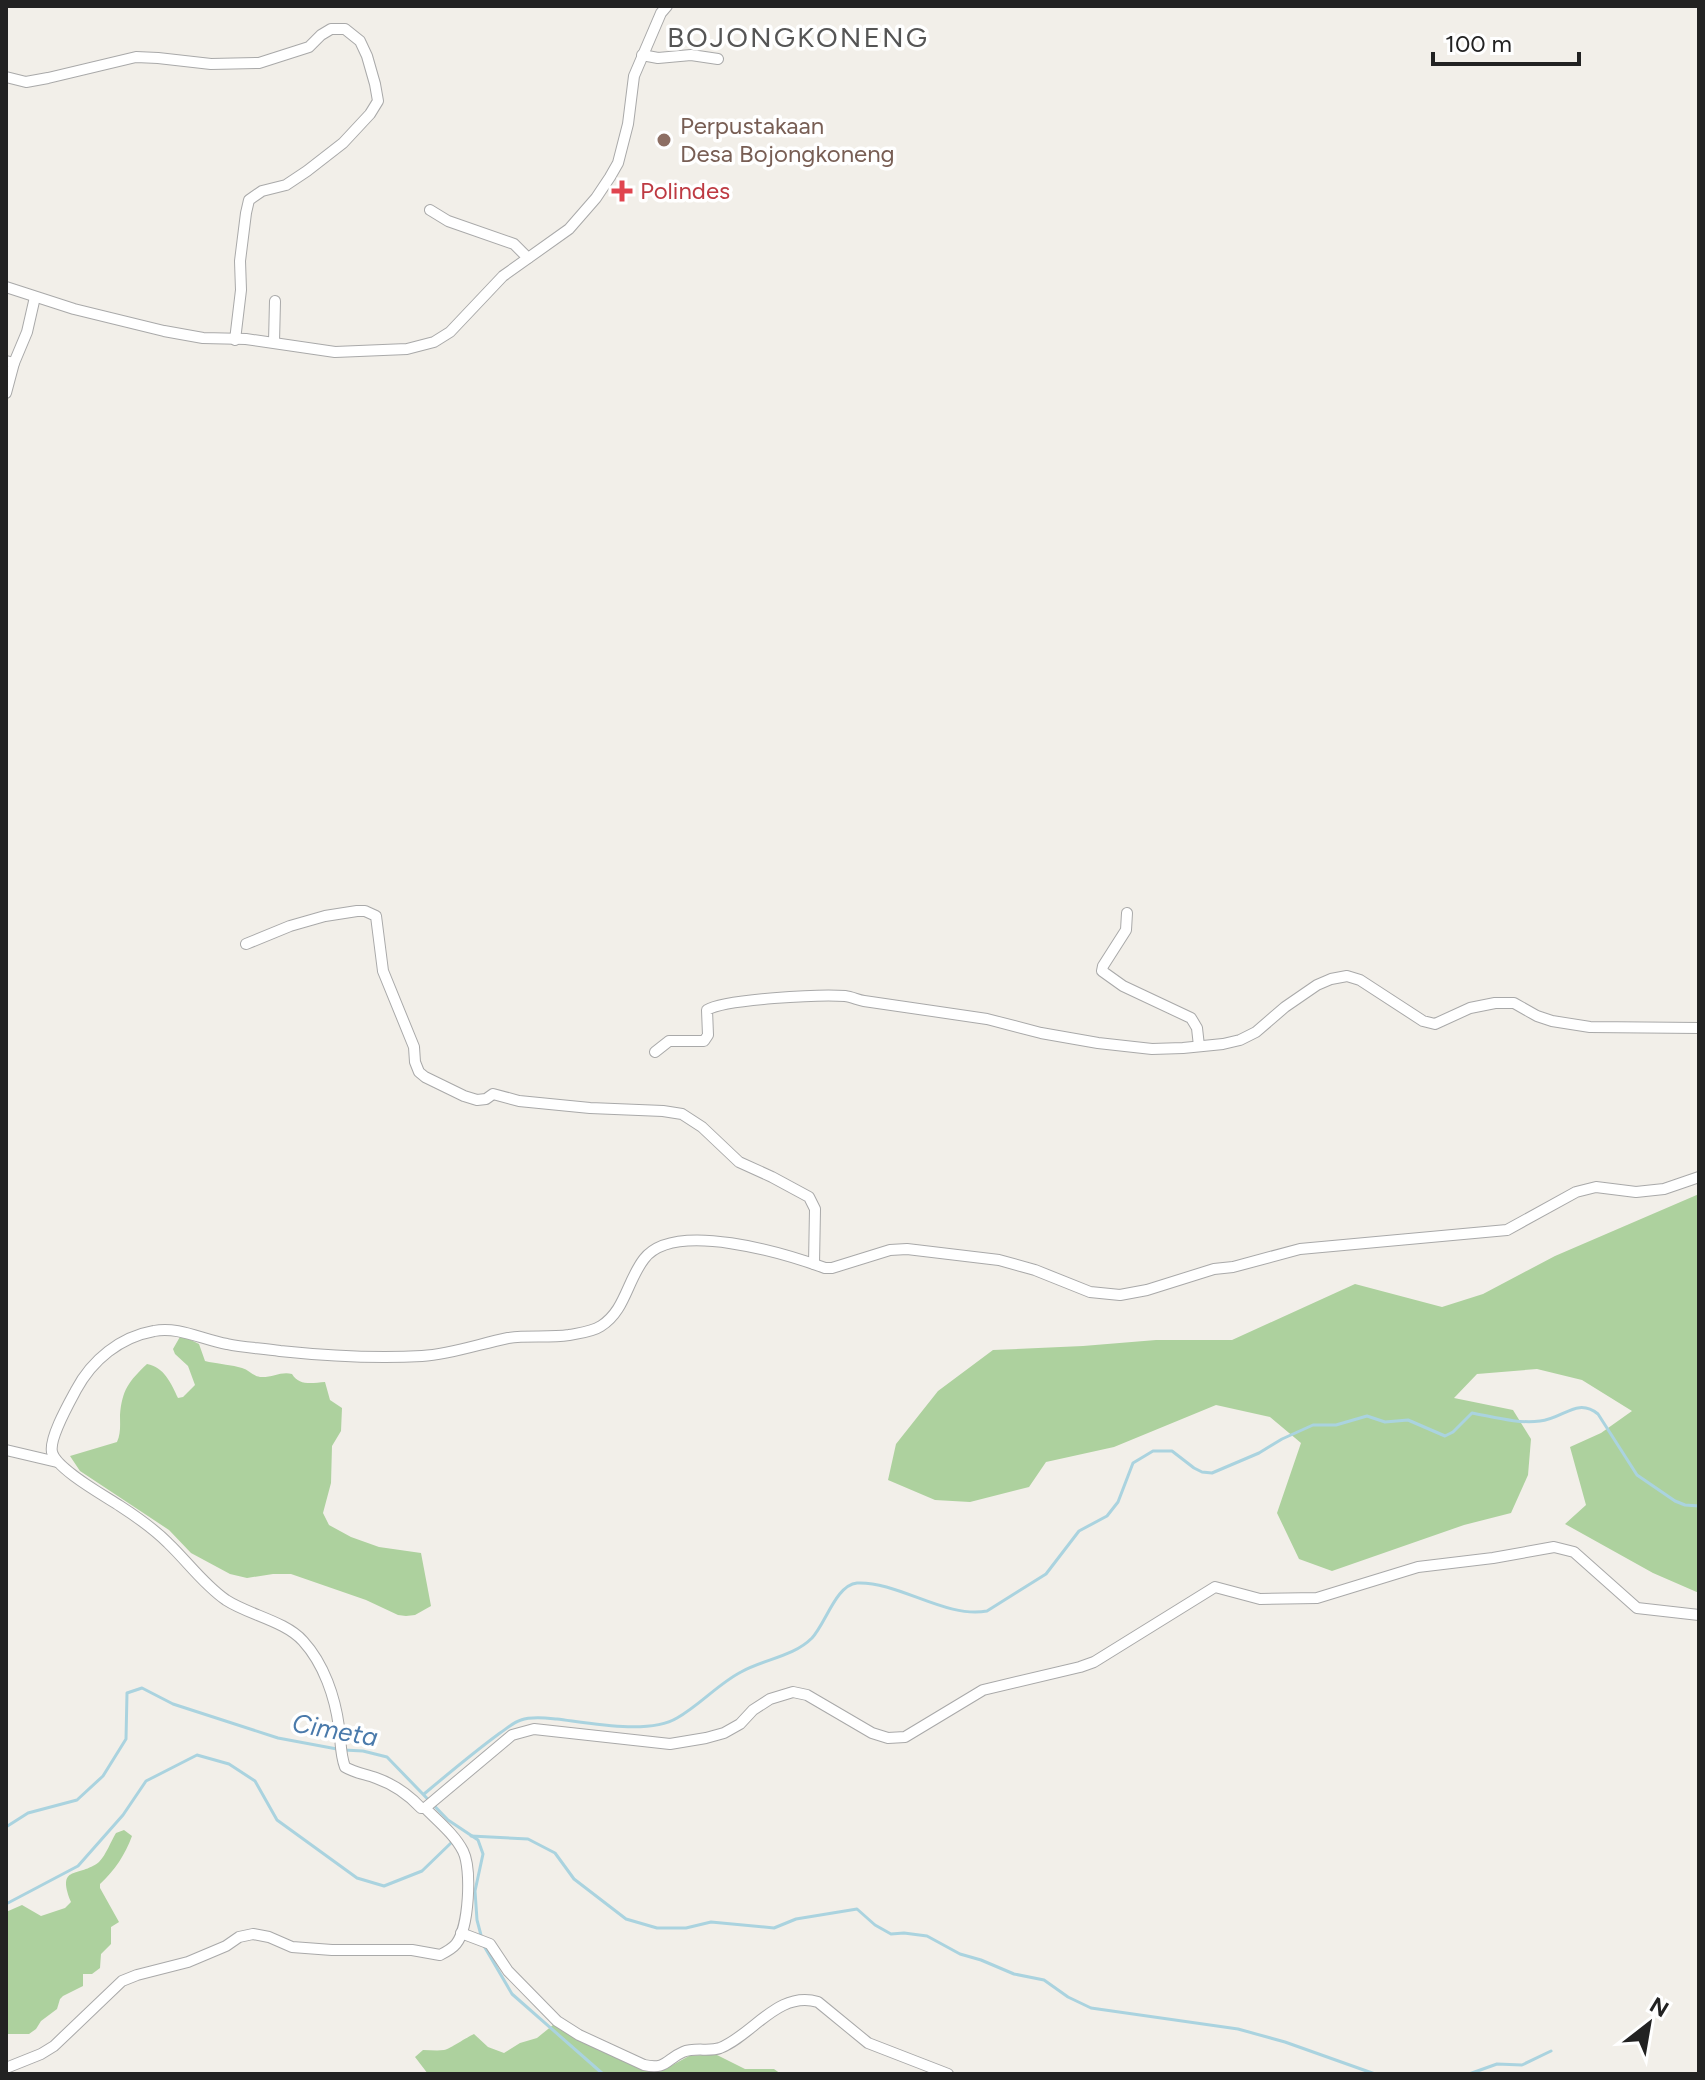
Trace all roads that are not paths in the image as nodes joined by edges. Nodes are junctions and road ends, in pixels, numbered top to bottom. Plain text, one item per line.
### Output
1 (667, 6) edge
2 (642, 55) junction
3 (718, 59) dead end
4 (6, 77) edge
5 (430, 210) dead end
6 (528, 258) junction
7 (6, 287) edge
8 (35, 297) junction
9 (275, 301) dead end
10 (235, 340) junction
11 (274, 342) junction
12 (10, 362) edge
13 (6, 393) edge
14 (1127, 913) dead end
15 (246, 944) dead end
16 (1699, 1028) edge
17 (1199, 1046) junction
18 (655, 1052) dead end
19 (1699, 1177) edge
20 (814, 1264) junction
21 (6, 1450) edge
22 (57, 1462) junction
23 (1699, 1615) edge
24 (430, 1804) junction
25 (461, 1933) junction
26 (6, 2068) edge
27 (948, 2074) edge

1 - 2 street
2 - 3 street
2 - 6 street
4 - 10 street
5 - 6 street
6 - 11 street
7 - 8 street
8 - 10 street
8 - 12 street
9 - 11 street
10 - 11 street
12 - 13 street
14 - 17 street
15 - 20 street
16 - 17 street
17 - 18 street
19 - 20 street
20 - 22 street
21 - 22 street
22 - 24 street
23 - 24 street
24 - 25 street
25 - 26 street
25 - 27 street

